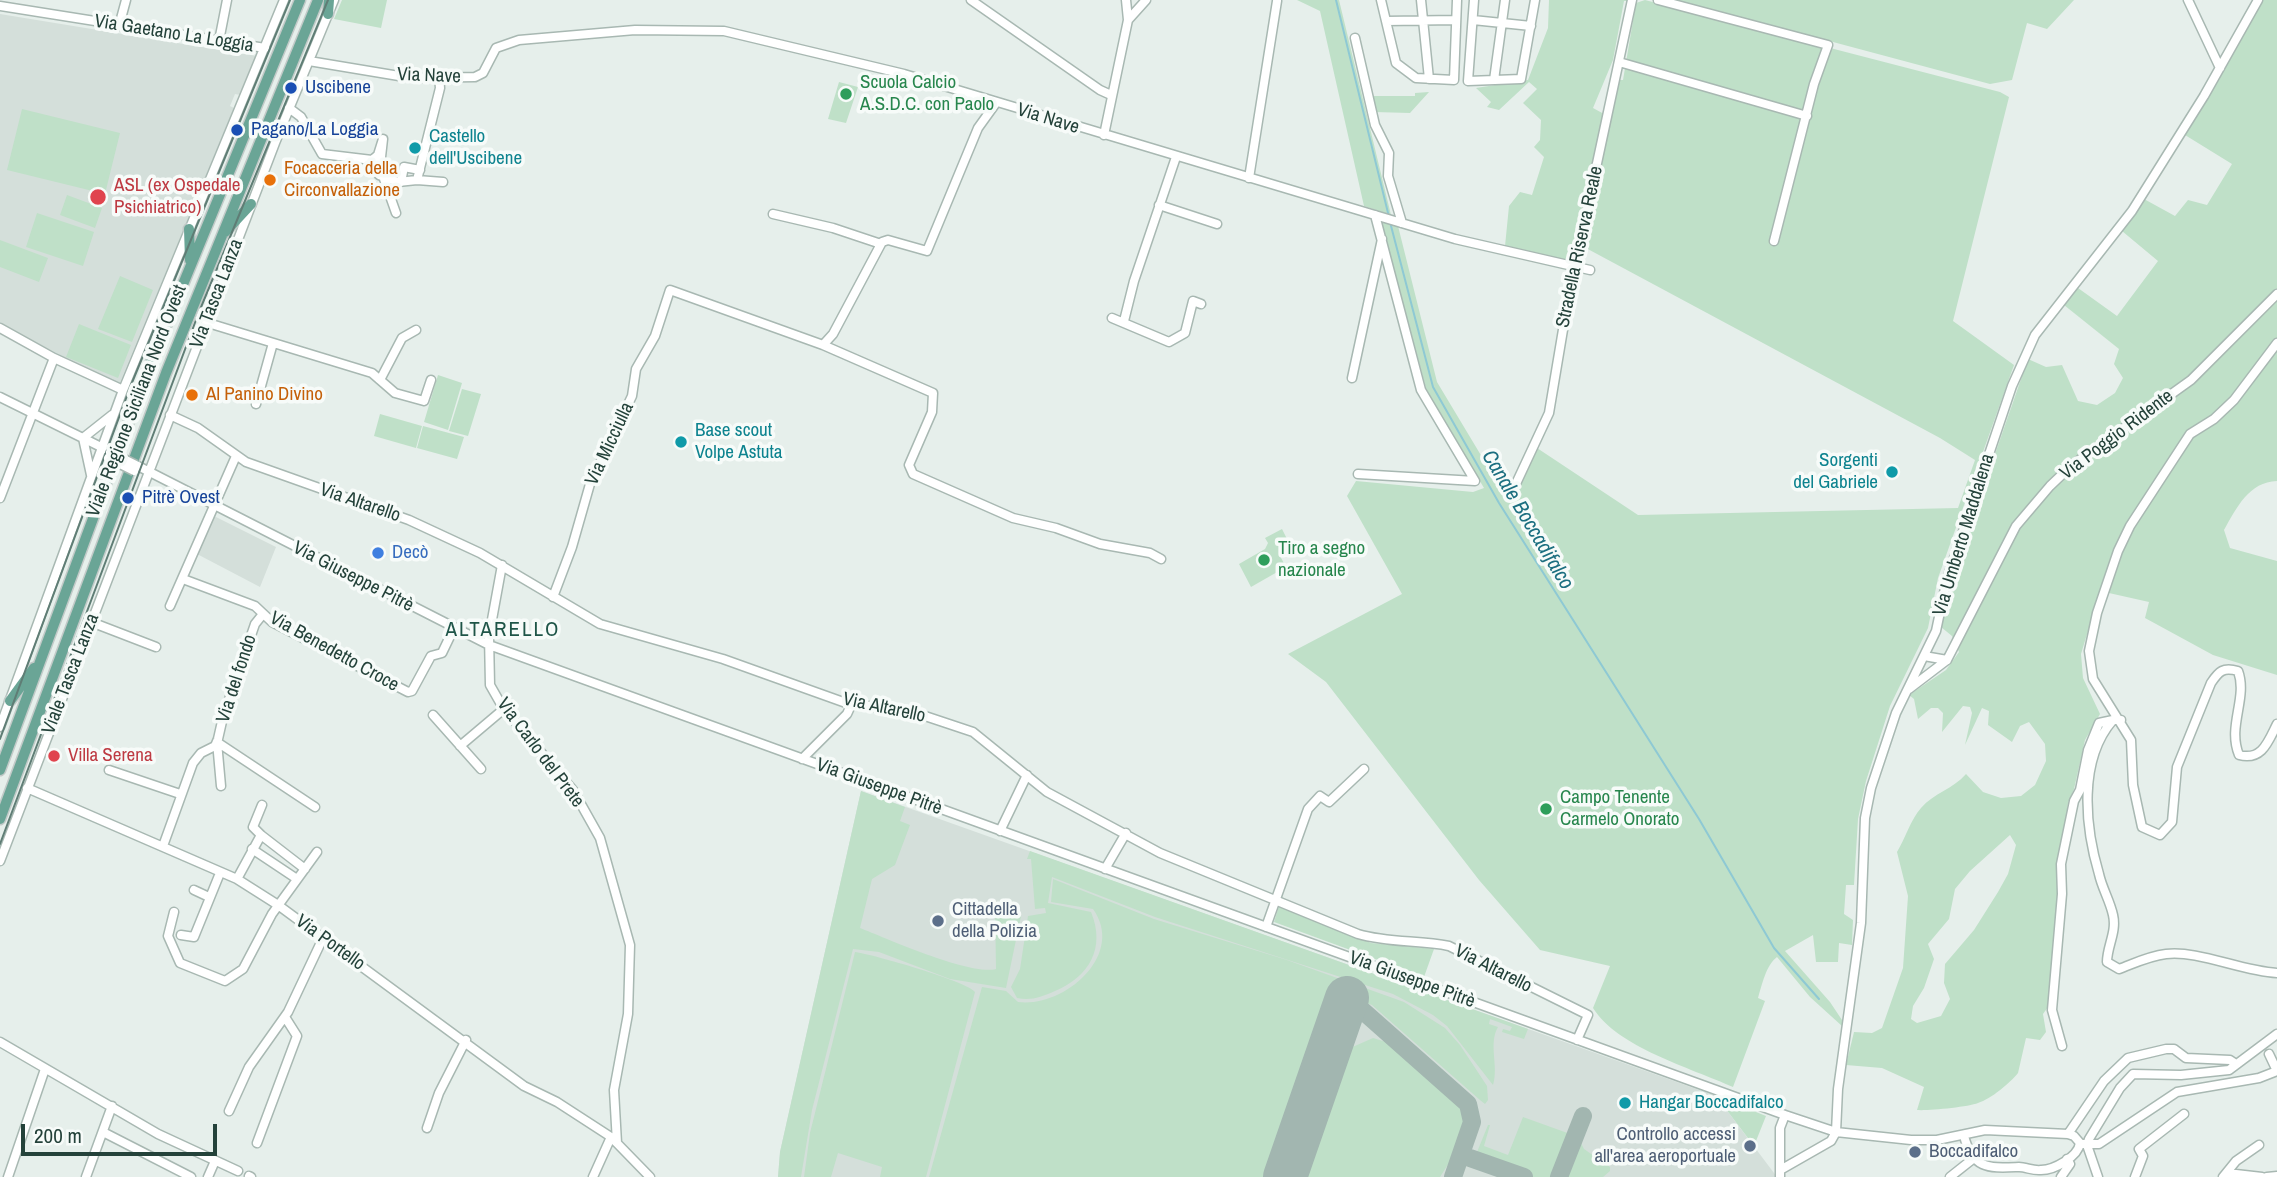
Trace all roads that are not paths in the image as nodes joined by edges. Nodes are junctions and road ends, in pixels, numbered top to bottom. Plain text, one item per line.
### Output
1 (126, 0) edge
2 (227, 0) edge
3 (284, 0) edge
4 (300, 0) edge
5 (318, 0) edge
6 (331, 0) edge
7 (971, 0) edge
8 (1126, 0) edge
9 (1146, 0) edge
10 (1381, 0) edge
11 (1421, 0) edge
12 (1457, 0) edge
13 (1474, 0) edge
14 (1505, 0) edge
15 (1535, 0) edge
16 (1632, 0) edge
17 (1658, 0) edge
18 (2188, 0) edge
19 (2258, 0) edge
20 (1277, 1) edge
21 (0, 5) edge
22 (328, 14) joint
23 (1128, 20) junction
24 (1423, 20) junction
25 (1456, 20) junction
26 (1473, 20) junction
27 (1386, 21) junction
28 (1502, 23) junction
29 (119, 26) junction
30 (1531, 26) junction
31 (1355, 38) dead end
32 (219, 41) junction
33 (265, 48) junction
34 (309, 61) junction
35 (1619, 62) junction
36 (2220, 68) junction
37 (439, 76) junction
38 (1429, 79) junction
39 (1494, 80) junction
40 (1111, 95) junction
41 (996, 103) junction
42 (289, 108) junction
43 (1807, 116) junction
44 (1104, 135) junction
45 (1176, 157) junction
46 (420, 170) junction
47 (1249, 178) junction
48 (384, 179) junction
49 (417, 180) junction
50 (401, 182) junction
51 (443, 182) dead end
52 (251, 204) junction
53 (1160, 205) junction
54 (396, 213) dead end
55 (773, 214) dead end
56 (1379, 216) junction
57 (1400, 222) junction
58 (1217, 224) dead end
59 (189, 229) junction
60 (220, 238) junction
61 (1382, 239) junction
62 (1774, 241) dead end
63 (881, 244) junction
64 (190, 264) junction
65 (1576, 267) junction
66 (1590, 270) dead end
67 (2277, 294) edge
68 (1201, 304) dead end
69 (1112, 318) dead end
70 (1124, 321) junction
71 (208, 323) junction
72 (0, 328) edge
73 (416, 330) dead end
74 (273, 342) junction
75 (2277, 343) edge
76 (823, 345) junction
77 (54, 358) junction
78 (1352, 378) dead end
79 (380, 380) junction
80 (431, 380) dead end
81 (123, 390) junction
82 (0, 397) edge
83 (256, 404) dead end
84 (31, 413) junction
85 (114, 413) junction
86 (170, 415) junction
87 (83, 438) junction
88 (101, 447) junction
89 (109, 455) junction
90 (236, 456) junction
91 (98, 457) junction
92 (135, 468) junction
93 (149, 472) junction
94 (1358, 474) dead end
95 (91, 475) junction
96 (143, 488) junction
97 (1514, 488) dead end
98 (0, 498) edge
99 (214, 507) junction
100 (1161, 559) dead end
101 (502, 565) junction
102 (183, 579) junction
103 (552, 597) junction
104 (170, 606) dead end
105 (263, 614) junction
106 (91, 622) junction
107 (454, 628) junction
108 (489, 645) junction
109 (156, 647) dead end
110 (1924, 656) junction
111 (40, 659) junction
112 (1947, 660) junction
113 (1919, 665) junction
114 (1935, 670) junction
115 (1905, 692) junction
116 (10, 701) junction
117 (852, 703) junction
118 (505, 708) junction
119 (433, 715) dead end
120 (2117, 720) junction
121 (2277, 724) edge
122 (0, 727) edge
123 (216, 744) junction
124 (460, 746) junction
125 (802, 759) junction
126 (481, 769) dead end
127 (1364, 769) dead end
128 (0, 770) edge
129 (109, 770) dead end
130 (1027, 775) junction
131 (221, 786) dead end
132 (27, 788) junction
133 (180, 794) junction
134 (262, 805) dead end
135 (316, 807) dead end
136 (0, 819) edge
137 (1000, 831) junction
138 (1126, 834) junction
139 (261, 835) junction
140 (163, 846) junction
141 (252, 849) junction
142 (317, 852) dead end
143 (0, 861) edge
144 (305, 869) junction
145 (1105, 869) junction
146 (219, 875) junction
147 (237, 878) junction
148 (297, 879) junction
149 (194, 890) dead end
150 (209, 897) junction
151 (1276, 899) junction
152 (278, 905) junction
153 (174, 912) dead end
154 (1266, 927) junction
155 (181, 935) dead end
156 (323, 937) junction
157 (2277, 973) edge
158 (285, 1017) junction
159 (2277, 1034) edge
160 (466, 1040) junction
161 (1577, 1040) junction
162 (0, 1042) edge
163 (2062, 1046) dead end
164 (2269, 1054) dead end
165 (2236, 1064) junction
166 (45, 1069) junction
167 (2277, 1071) edge
168 (112, 1106) junction
169 (229, 1111) dead end
170 (2184, 1114) dead end
171 (1785, 1115) junction
172 (428, 1128) dead end
173 (103, 1132) junction
174 (1836, 1132) junction
175 (2068, 1134) junction
176 (1964, 1136) junction
177 (614, 1140) junction
178 (257, 1143) dead end
179 (2084, 1144) junction
180 (2259, 1145) dead end
181 (1974, 1158) junction
182 (2067, 1159) junction
183 (215, 1161) junction
184 (238, 1171) dead end
185 (1781, 1173) edge
186 (2225, 1175) edge
187 (2277, 1176) edge
188 (8, 1177) edge
189 (86, 1177) edge
190 (191, 1177) edge
191 (208, 1177) edge
192 (593, 1177) edge
193 (650, 1177) edge
194 (1950, 1177) edge
195 (2061, 1177) edge
196 (2098, 1177) edge
197 (2135, 1177) edge
198 (2264, 1177) edge

1 - 29 street
2 - 32 street
3 - 33 street, Viale Regione Siciliana Nord Ovest
4 - 64 main road, Viale Regione Siciliana Nord Ovest
5 - 60 main road, Viale Regione Siciliana Nord Ovest
6 - 22 main road
7 - 40 street
8 - 23 street
9 - 23 street
10 - 27 street
11 - 24 street
12 - 25 street
13 - 26 street
14 - 28 street
15 - 30 street
16 - 35 street, Stradella Riserva Reale
17 - 43 street
18 - 36 street
19 - 36 street, Via Umberto Maddalena
20 - 47 street
21 - 29 street, Via Gaetano La Loggia
22 - 34 street, Via Tasca Lanza
23 - 40 street
24 - 25 street
24 - 27 street
24 - 38 street
25 - 38 street
26 - 28 street
26 - 39 street
27 - 38 street
28 - 30 street
28 - 39 street
29 - 32 street, Via Gaetano La Loggia
30 - 39 street
31 - 57 street
32 - 33 street, Via Gaetano La Loggia
33 - 59 street, Viale Regione Siciliana Nord Ovest
34 - 37 street, Via Nave
34 - 42 street, Via Tasca Lanza
35 - 43 street
35 - 65 street, Stradella Riserva Reale
36 - 110 street, Via Umberto Maddalena
37 - 41 street, Via Nave
37 - 46 street
40 - 44 street
41 - 44 street, Via Nave
41 - 63 street
42 - 48 street
42 - 52 street, Via Tasca Lanza
43 - 62 street
44 - 45 street, Via Nave
45 - 47 street, Via Nave
45 - 53 street
46 - 49 street
46 - 50 street
47 - 56 street, Via Nave
48 - 50 street
48 - 54 street
49 - 50 street
49 - 51 street
52 - 60 main road
52 - 71 street, Via Tasca Lanza
53 - 58 street
53 - 70 street
55 - 63 street
56 - 57 street, Via Nave
56 - 61 street
57 - 65 street, Via Nave
59 - 64 main road
59 - 81 street, Viale Regione Siciliana Nord Ovest
60 - 136 main road, Viale Regione Siciliana Nord Ovest
61 - 78 street
61 - 94 street
63 - 76 street
64 - 111 main road, Viale Regione Siciliana Nord Ovest
65 - 66 street, Via Nave
65 - 97 street, Stradella Riserva Reale
67 - 112 street, Via Poggio Ridente
68 - 70 street
69 - 70 street
71 - 74 street
71 - 86 street, Via Tasca Lanza
72 - 77 street
73 - 79 street
74 - 79 street
74 - 83 street
75 - 120 street
76 - 100 street, Via Micciulla
76 - 103 street, Via Micciulla
77 - 81 street
77 - 84 street
79 - 80 street
81 - 85 street, Viale Regione Siciliana Nord Ovest
82 - 84 street, Via Giuseppe Pitrè
84 - 87 street, Via Giuseppe Pitrè
84 - 98 street
85 - 87 street
85 - 88 street, Viale Regione Siciliana Nord Ovest
86 - 90 street, Via Altarello
86 - 93 street, Via Tasca Lanza
87 - 88 street, Via Giuseppe Pitrè
87 - 95 street
88 - 89 street, Via Giuseppe Pitrè
88 - 91 street, Viale Regione Siciliana Nord Ovest
89 - 91 street, Via Giuseppe Pitrè
89 - 92 street, Via Giuseppe Pitrè, bridge
90 - 99 street
90 - 101 street, Via Altarello
91 - 95 street, Viale Regione Siciliana Nord Ovest
92 - 93 street, Via Giuseppe Pitrè
92 - 96 street
93 - 96 street, Viale Regione Siciliana Nord Ovest
93 - 99 street, Via Giuseppe Pitrè
95 - 116 street, Viale Regione Siciliana Nord Ovest
96 - 106 street, Viale Tasca Lanza
99 - 102 street
99 - 107 street, Via Giuseppe Pitrè
101 - 103 street, Via Altarello
101 - 108 street, Via Carlo del Prete
102 - 104 street
102 - 105 street, Via Benedetto Croce
103 - 117 street, Via Altarello
105 - 107 street, Via Benedetto Croce
105 - 123 street, Via del fondo
106 - 109 street
106 - 132 street, Viale Tasca Lanza
107 - 108 street, Via Giuseppe Pitrè
108 - 118 street, Via Carlo del Prete
108 - 125 street, Via Giuseppe Pitrè
110 - 112 street
110 - 113 street, Via Umberto Maddalena
111 - 116 main road
111 - 128 main road, Viale Regione Siciliana Nord Ovest
112 - 114 street, Via Poggio Ridente
113 - 114 street
113 - 115 street, Via Umberto Maddalena
114 - 115 street, Via Poggio Ridente
115 - 174 street, Via Umberto Maddalena
116 - 122 street, Viale Regione Siciliana Nord Ovest
117 - 125 street
117 - 130 street, Via Altarello
118 - 124 street
118 - 177 street, Via Carlo del Prete
119 - 124 street
120 - 121 street
120 - 157 street
120 - 163 street
123 - 131 street
123 - 133 street
123 - 135 street
124 - 126 street
125 - 137 street, Via Giuseppe Pitrè
127 - 151 street
129 - 133 street
130 - 137 street
130 - 138 street, Via Altarello
132 - 140 street, Via Portello
132 - 143 street, Viale Tasca Lanza
133 - 140 street
134 - 139 street
137 - 145 street, Via Giuseppe Pitrè
138 - 145 street
138 - 151 street, Via Altarello
139 - 141 street
139 - 144 street
140 - 146 street, Via Portello
141 - 147 street
141 - 148 street
142 - 144 street
144 - 148 street
145 - 154 street, Via Giuseppe Pitrè
146 - 147 street, Via Portello
146 - 150 street
147 - 152 street, Via Portello
148 - 152 street
149 - 150 street
150 - 155 street
151 - 154 street
151 - 161 street, Via Altarello
152 - 153 street
152 - 156 street, Via Portello
154 - 161 street, Via Giuseppe Pitrè
156 - 158 street
156 - 160 street, Via Portello
158 - 169 street
158 - 178 street
159 - 165 street
160 - 172 street
160 - 177 street, Via Portello
161 - 171 street, Via Giuseppe Pitrè
162 - 166 street
164 - 167 street
165 - 175 street
165 - 179 street
166 - 168 street
166 - 188 street
167 - 179 street
168 - 173 street
168 - 183 street
170 - 197 street
171 - 174 street, Via Giuseppe Pitrè
171 - 185 street
173 - 189 street
173 - 190 street
174 - 176 street, Via Giuseppe Pitrè
174 - 185 street
175 - 176 street, Via Giuseppe Pitrè
175 - 179 street
176 - 181 street
177 - 192 street
177 - 193 street, Via Portello
179 - 182 street
179 - 196 street
180 - 186 street
181 - 182 street
181 - 194 street
182 - 195 street
183 - 184 street
183 - 191 street
186 - 198 street
187 - 198 street

